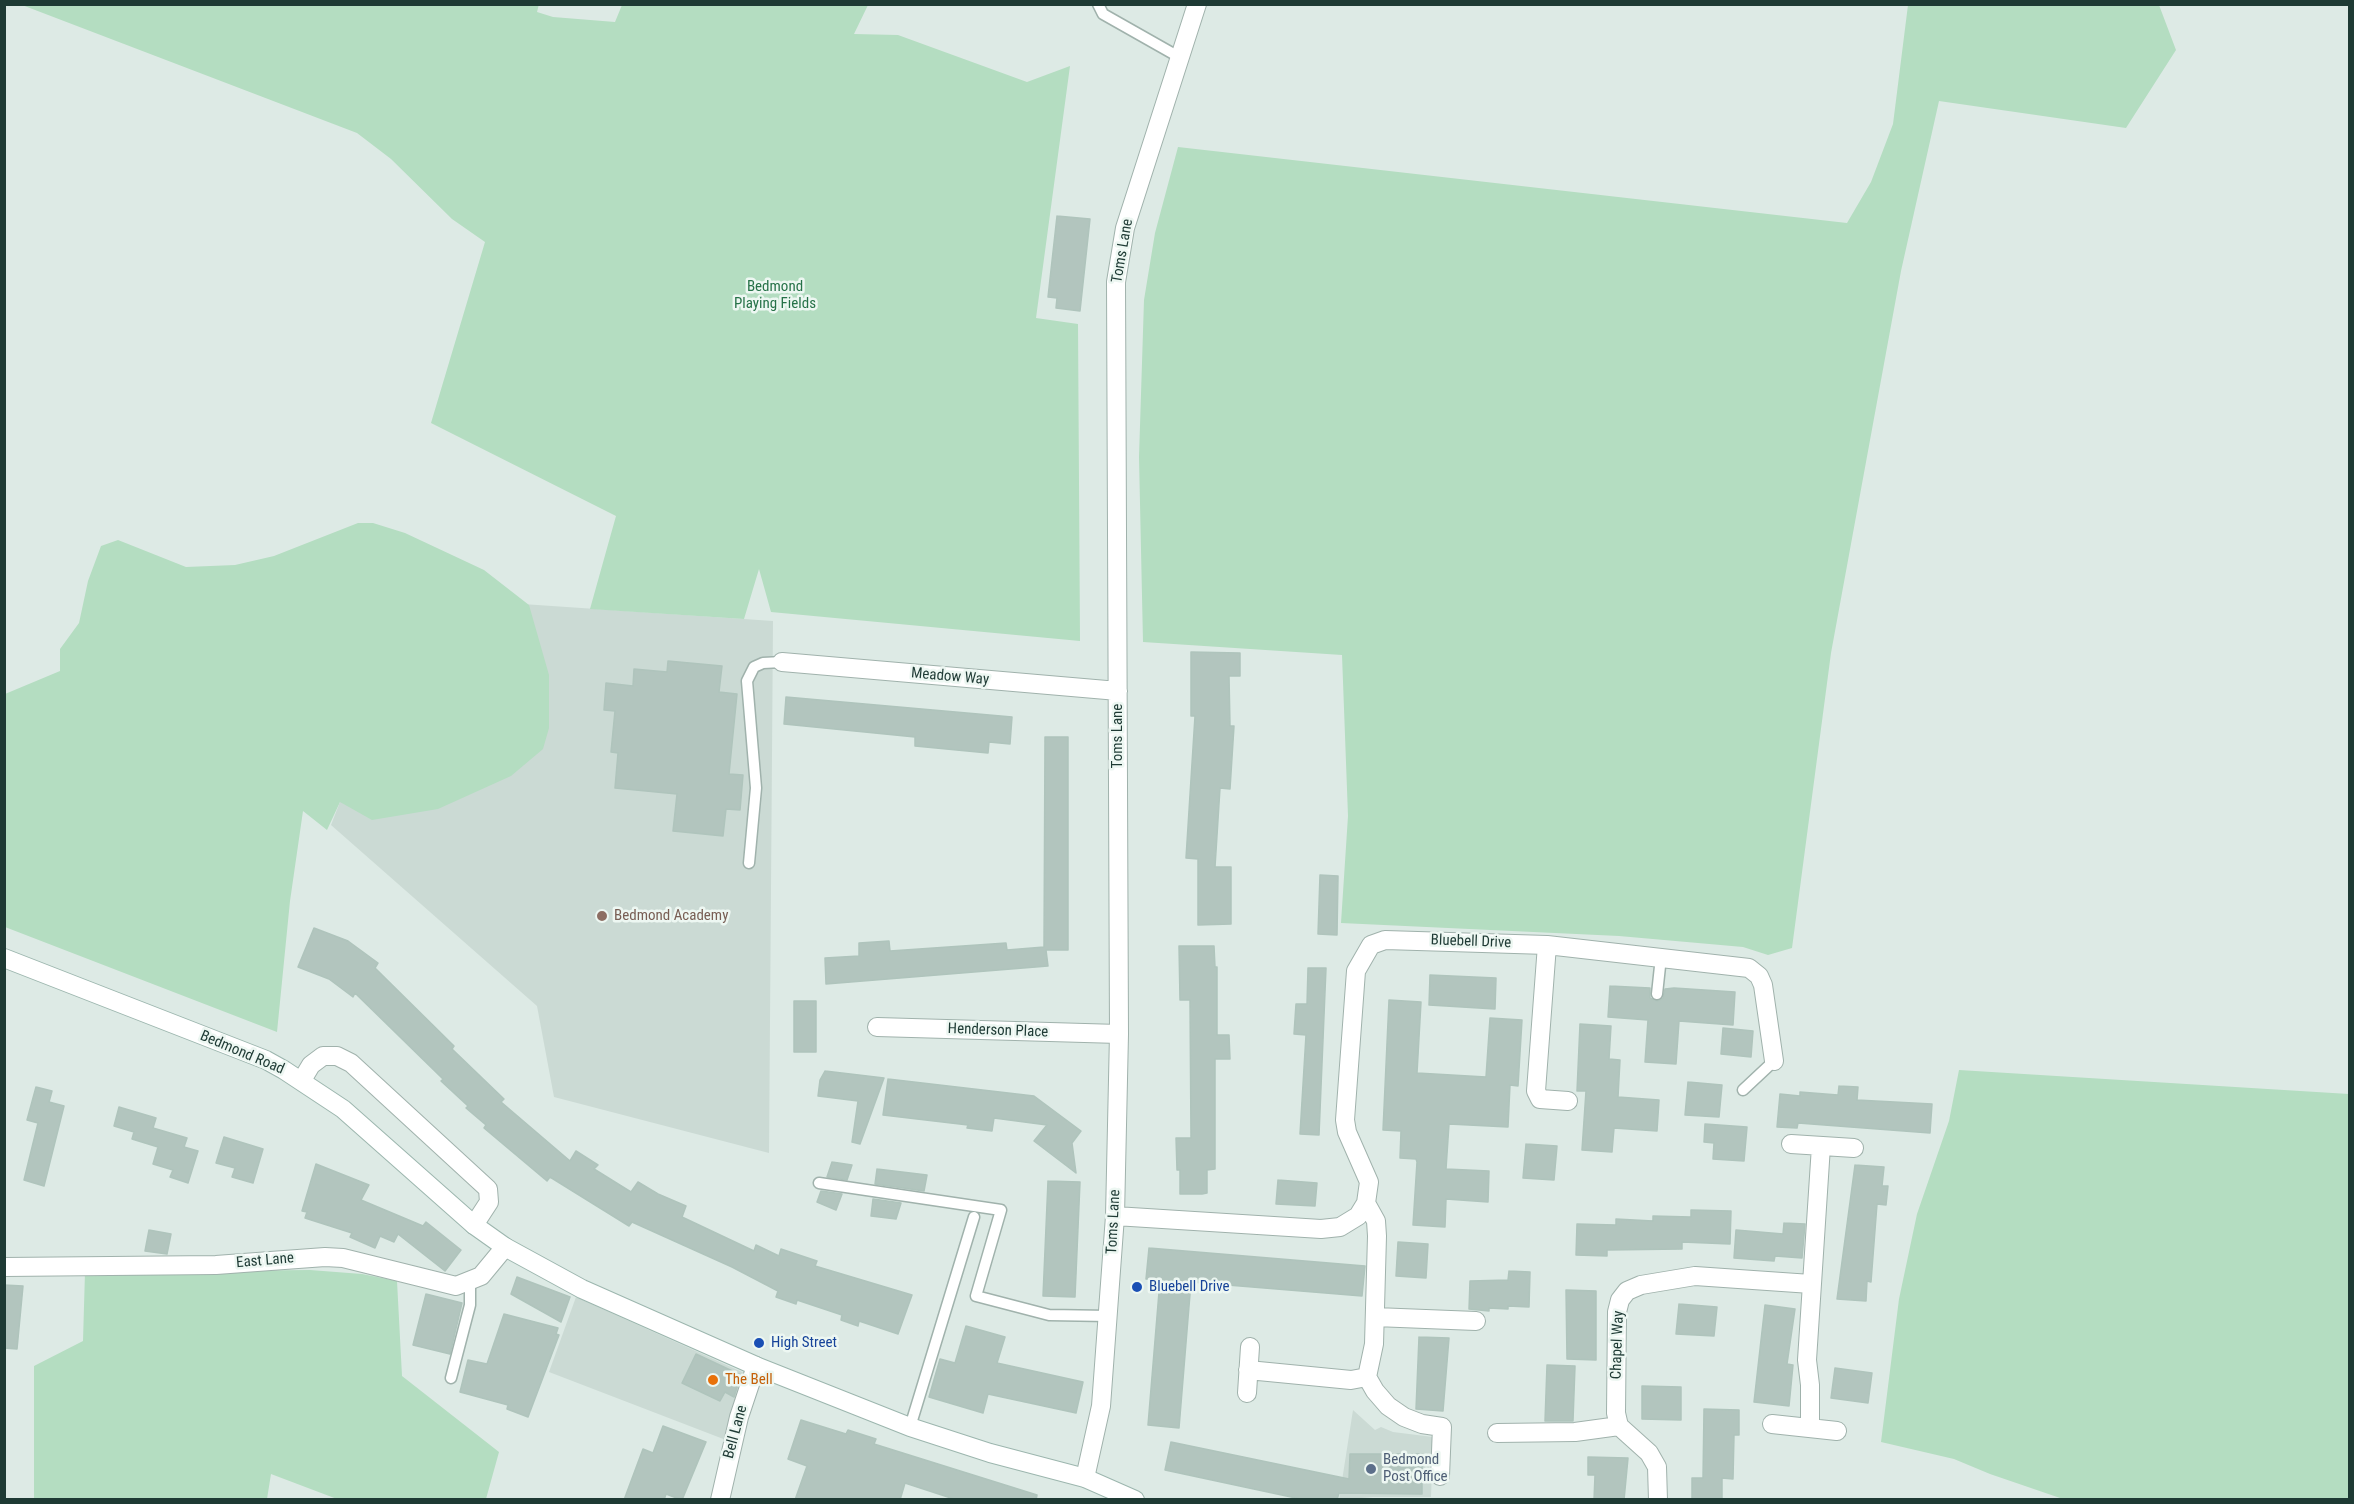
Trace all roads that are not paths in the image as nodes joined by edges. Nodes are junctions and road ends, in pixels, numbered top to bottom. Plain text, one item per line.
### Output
1 (1098, 4) edge
2 (1197, 4) edge
3 (1179, 57) junction
4 (782, 662) joint
5 (1118, 691) junction
6 (749, 863) dead end
7 (1547, 945) junction
8 (1661, 957) junction
9 (4, 958) edge
10 (1658, 994) dead end
11 (877, 1027) dead end
12 (1119, 1034) junction
13 (1774, 1061) joint
14 (302, 1080) junction
15 (1743, 1090) dead end
16 (1568, 1101) dead end
17 (1791, 1143) dead end
18 (1821, 1146) junction
19 (1854, 1148) dead end
20 (819, 1184) dead end
21 (1366, 1203) junction
22 (1115, 1216) junction
23 (974, 1218) dead end
24 (474, 1225) junction
25 (506, 1247) junction
26 (4, 1267) edge
27 (470, 1282) junction
28 (1811, 1284) junction
29 (1109, 1316) junction
30 (1375, 1317) junction
31 (1476, 1321) dead end
32 (1250, 1347) dead end
33 (756, 1366) junction
34 (1248, 1370) junction
35 (1367, 1377) junction
36 (451, 1378) dead end
37 (1246, 1393) dead end
38 (1772, 1424) dead end
39 (1619, 1426) junction
40 (910, 1427) junction
41 (1810, 1428) junction
42 (1837, 1431) dead end
43 (1497, 1433) dead end
44 (1440, 1476) dead end
45 (1085, 1478) junction
46 (720, 1500) edge
47 (1135, 1500) edge
48 (1658, 1500) edge

1 - 3 lane
2 - 3 street, Toms Lane
3 - 5 street, Toms Lane
4 - 5 street, Meadow Way
4 - 6 lane
5 - 12 street, Toms Lane
7 - 8 street, Bluebell Drive
7 - 16 street
7 - 21 street, Bluebell Drive
8 - 10 lane
8 - 13 street, Bluebell Drive
9 - 14 street, Bedmond Road
11 - 12 street, Henderson Place
12 - 22 street, Toms Lane
13 - 15 lane
14 - 24 street, Bedmond Road
14 - 24 street
17 - 18 street
18 - 19 street
18 - 28 street
20 - 29 lane
21 - 22 street
21 - 30 street, Bluebell Drive
22 - 29 street, Toms Lane
23 - 40 lane
24 - 25 street
25 - 27 street
25 - 33 street
26 - 27 street, East Lane
27 - 36 lane
28 - 39 street, Chapel Way
28 - 41 street
29 - 45 street, Toms Lane
30 - 31 street
30 - 35 street, Bluebell Drive
32 - 34 street
33 - 40 street
33 - 46 street, Bell Lane
34 - 35 street
34 - 37 street
35 - 44 street
38 - 41 street
39 - 43 street
39 - 48 street
40 - 45 street
41 - 42 street
45 - 47 street

